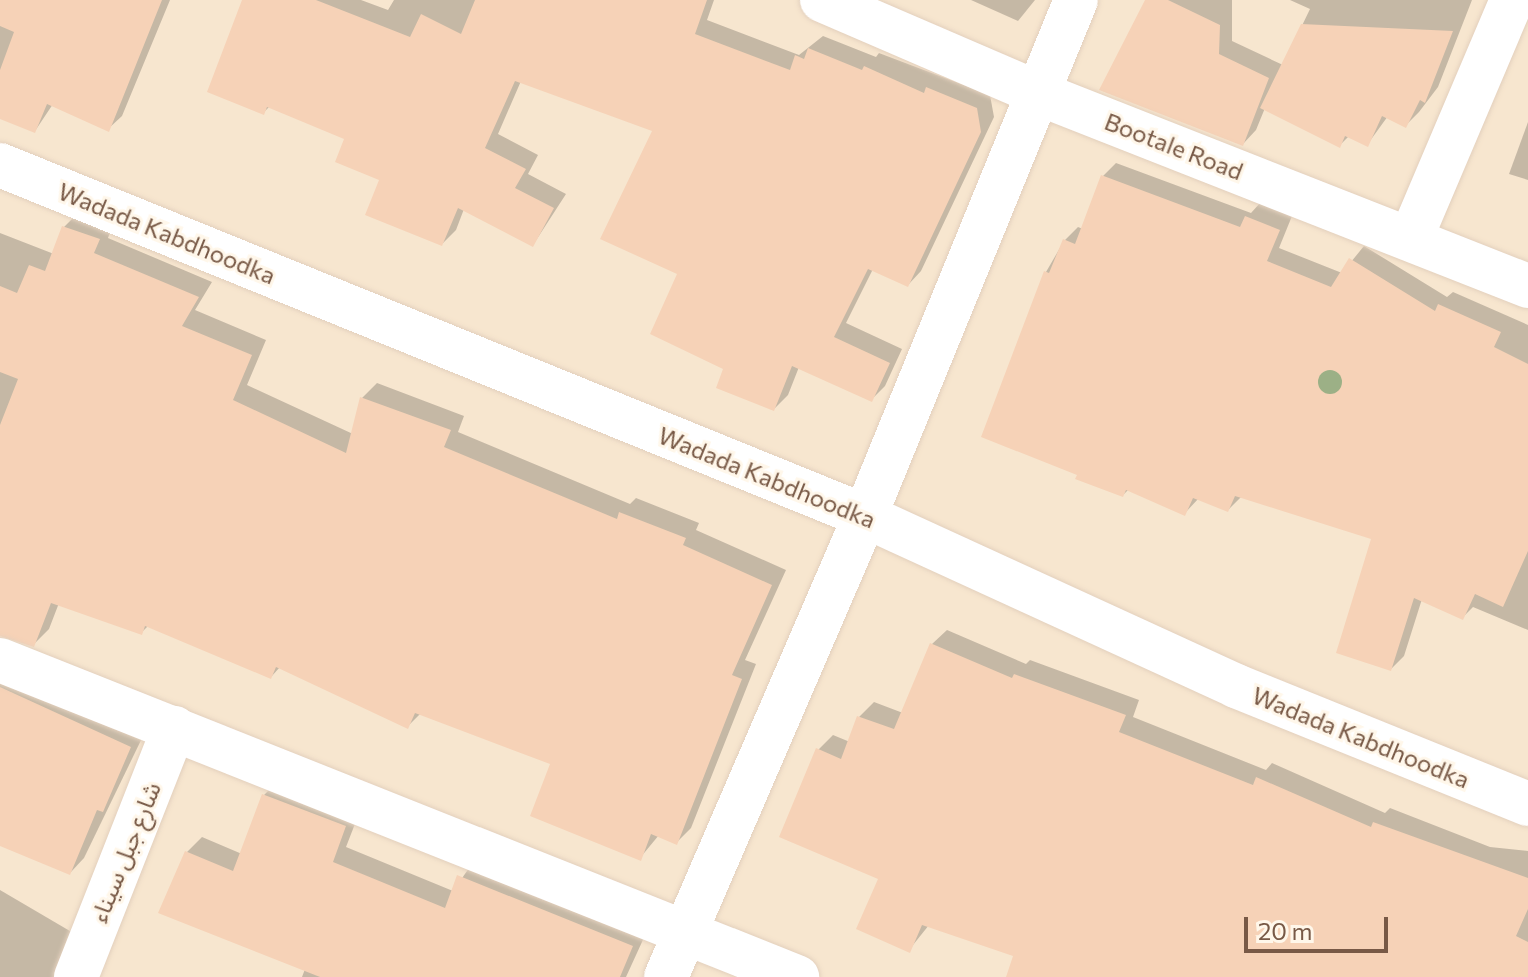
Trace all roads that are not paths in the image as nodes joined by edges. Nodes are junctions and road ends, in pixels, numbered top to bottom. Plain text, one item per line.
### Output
1 (822, 0) edge
2 (1076, 0) edge
3 (1512, 0) edge
4 (1040, 94) junction
5 (0, 165) edge
6 (1411, 238) junction
7 (1528, 286) edge
8 (865, 516) junction
9 (0, 660) edge
10 (174, 728) junction
11 (1528, 804) edge
12 (686, 932) junction
13 (76, 977) edge
14 (666, 977) edge
15 (797, 977) edge

1 - 4 street, Bootale Road
2 - 4 street
3 - 6 street
4 - 6 street, Bootale Road
4 - 8 street
5 - 8 street, Wadada Kabdhoodka
6 - 7 street, Bootale Road
8 - 11 street, Wadada Kabdhoodka
8 - 12 street
9 - 10 street
10 - 12 street
10 - 13 street, شارع جبل سيناء
12 - 14 street
12 - 15 street

